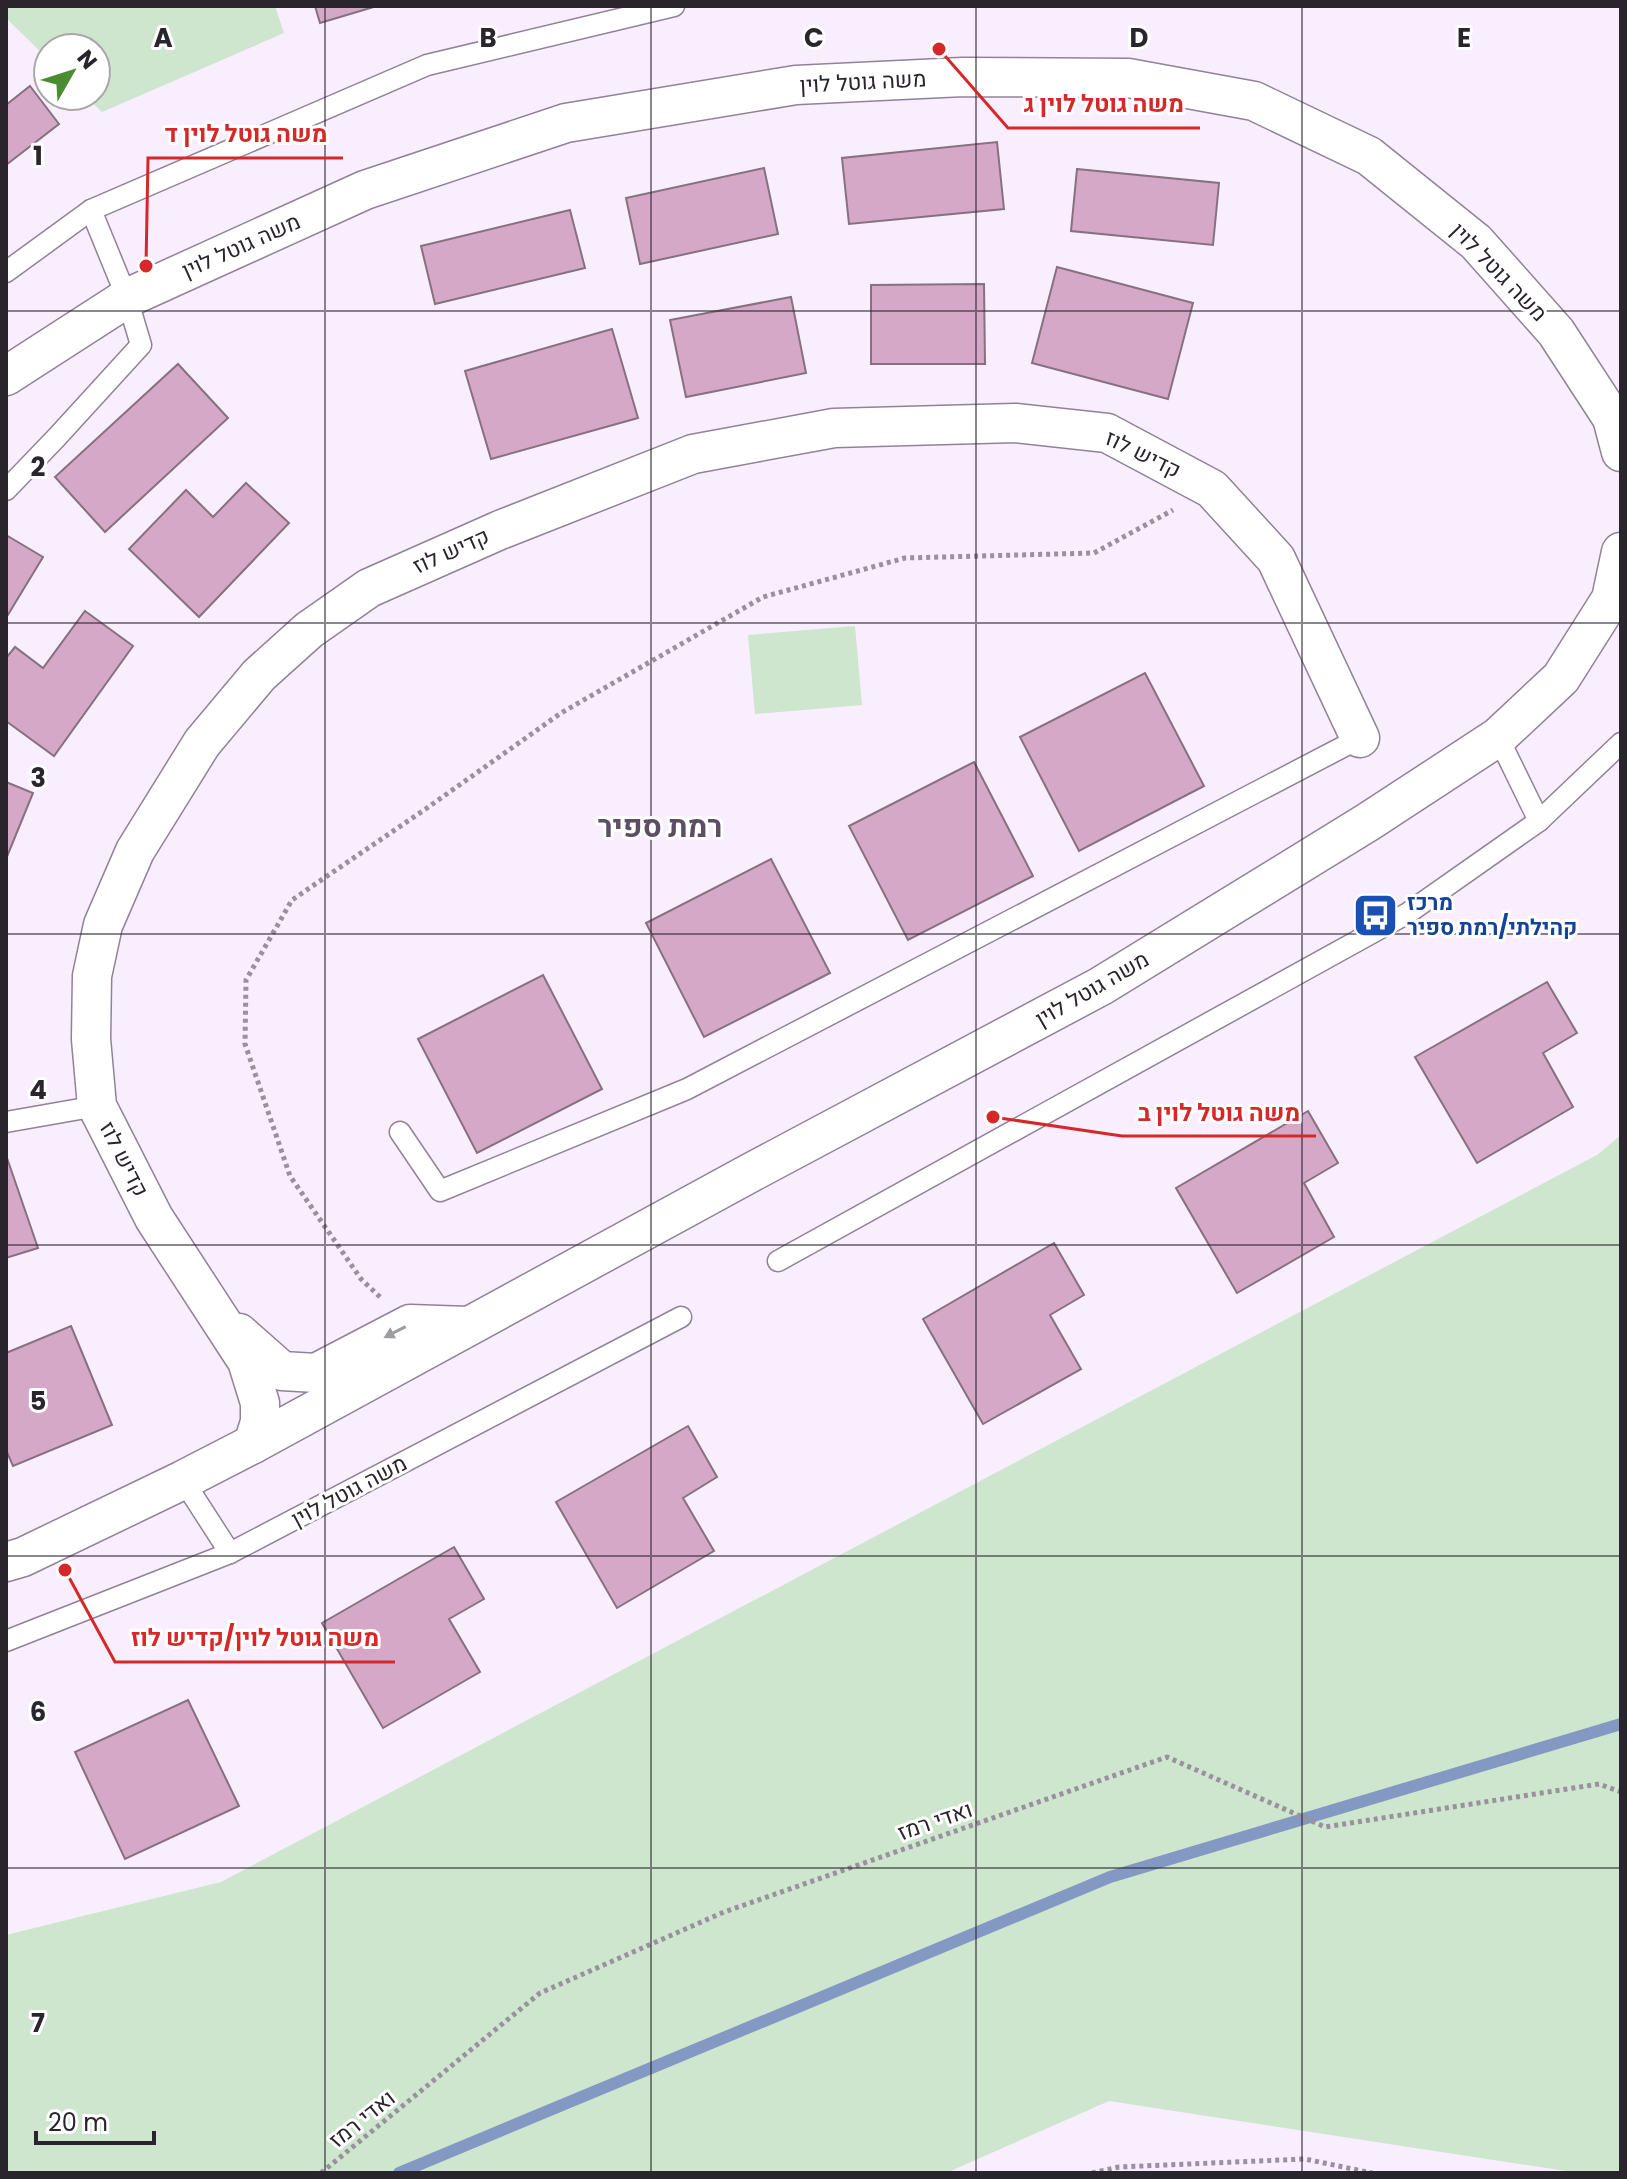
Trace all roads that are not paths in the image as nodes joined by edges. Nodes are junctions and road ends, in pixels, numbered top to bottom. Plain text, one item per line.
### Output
1 (674, 6) edge
2 (91, 210) junction
3 (6, 272) edge
4 (127, 298) junction
5 (6, 376) edge
6 (1621, 452) edge
7 (6, 490) edge
8 (1621, 552) edge
9 (1616, 601) edge
10 (1498, 737) junction
11 (1360, 738) joint
12 (1621, 743) edge
13 (1539, 821) junction
14 (97, 1106) junction
15 (6, 1122) edge
16 (400, 1132) dead end
17 (778, 1261) dead end
18 (216, 1313) junction
19 (681, 1317) dead end
20 (471, 1326) junction
21 (253, 1444) junction
22 (183, 1480) junction
23 (230, 1553) junction
24 (6, 1562) edge
25 (6, 1641) edge

1 - 2 lane
2 - 3 lane
2 - 4 lane
4 - 5 street, משה גוטל לוין
4 - 6 street, משה גוטל לוין
4 - 7 lane
8 - 9 street, משה גוטל לוין
9 - 10 street, משה גוטל לוין
10 - 13 lane
10 - 20 street, משה גוטל לוין
11 - 14 street, קדיש לוז
11 - 16 lane
12 - 13 lane
13 - 17 lane
14 - 15 lane
14 - 18 street, קדיש לוז
20 -> 18 street
18 - 21 street, קדיש לוז
19 - 23 lane, משה גוטל לוין
20 - 21 street, משה גוטל לוין
21 - 22 street, משה גוטל לוין
22 - 23 lane
22 - 24 street
23 - 25 lane, משה גוטל לוין

